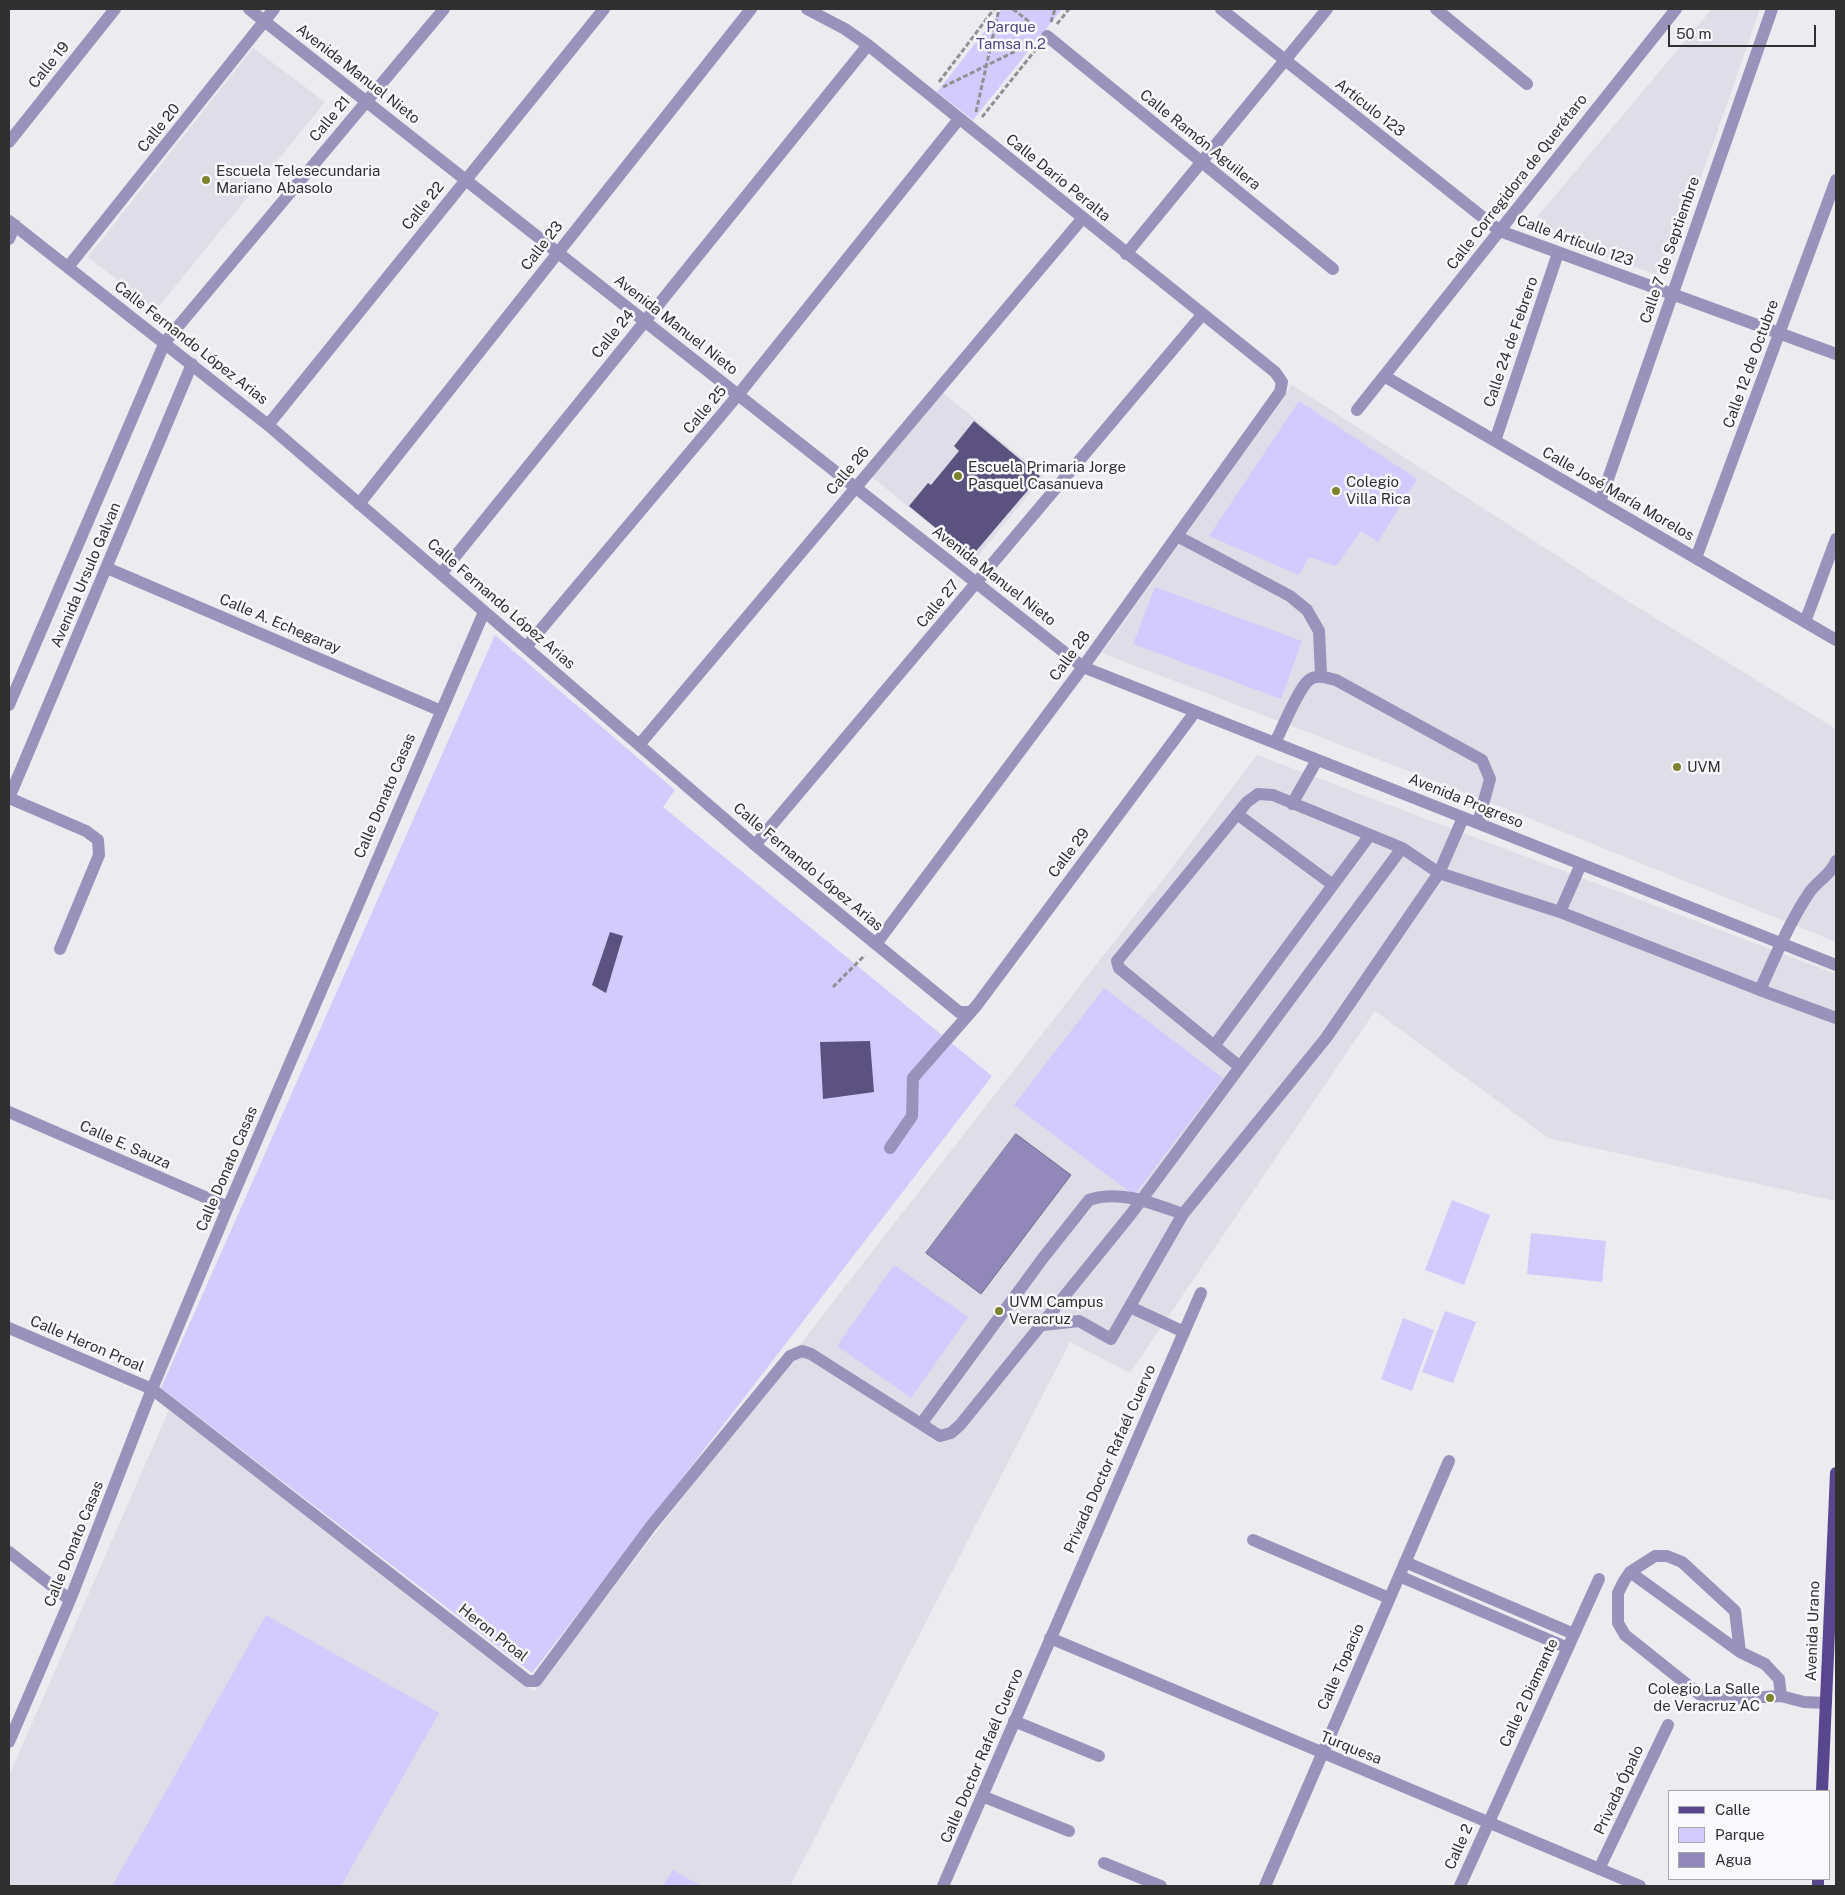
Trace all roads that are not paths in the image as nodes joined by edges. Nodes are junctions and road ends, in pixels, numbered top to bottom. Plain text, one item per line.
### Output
1 (115, 9) edge
2 (249, 9) edge
3 (274, 9) edge
4 (444, 9) edge
5 (604, 9) edge
6 (751, 9) edge
7 (807, 9) edge
8 (1220, 9) edge
9 (1327, 9) edge
10 (1436, 9) edge
11 (1676, 9) edge
12 (1772, 9) edge
13 (264, 21) junction
14 (1047, 36) road end
15 (868, 45) junction
16 (1284, 61) junction
17 (1527, 84) dead end
18 (366, 101) junction
19 (960, 119) junction
20 (9, 142) edge
21 (1202, 162) junction
22 (466, 180) junction
23 (1836, 180) edge
24 (1082, 219) junction
25 (12, 223) edge
26 (1500, 231) junction
27 (9, 239) edge
28 (558, 253) junction
29 (1558, 253) junction
30 (1126, 254) junction
31 (68, 267) junction
32 (1333, 269) dead end
33 (1672, 294) junction
34 (1202, 315) junction
35 (644, 320) junction
36 (1780, 333) junction
37 (166, 342) junction
38 (1836, 354) edge
39 (192, 364) junction
40 (1384, 376) junction
41 (1282, 382) joint
42 (738, 395) junction
43 (1357, 410) dead end
44 (268, 425) junction
45 (1495, 441) junction
46 (855, 487) junction
47 (1600, 502) junction
48 (359, 504) junction
49 (1177, 536) junction
50 (1836, 539) edge
51 (1696, 558) junction
52 (107, 568) junction
53 (441, 574) junction
54 (977, 583) junction
55 (484, 612) junction
56 (1806, 622) junction
57 (1836, 640) edge
58 (526, 647) junction
59 (1083, 667) junction
60 (1321, 676) junction
61 (9, 705) edge
62 (440, 710) junction
63 (1194, 712) junction
64 (1275, 743) junction
65 (639, 745) junction
66 (1317, 760) junction
67 (9, 798) edge
68 (1292, 804) junction
69 (1237, 814) junction
70 (1463, 818) junction
71 (1478, 823) junction
72 (1370, 835) junction
73 (755, 846) junction
74 (1402, 848) junction
75 (1836, 861) edge
76 (1581, 864) junction
77 (1439, 873) junction
78 (1333, 885) junction
79 (1560, 912) junction
80 (1781, 943) junction
81 (876, 944) junction
82 (60, 949) dead end
83 (1836, 965) edge
84 (1760, 990) junction
85 (969, 1012) junction
86 (1836, 1018) edge
87 (1214, 1046) junction
88 (1240, 1067) junction
89 (9, 1112) edge
90 (890, 1148) dead end
91 (1141, 1200) junction
92 (228, 1207) junction
93 (1183, 1214) junction
94 (1201, 1293) dead end
95 (1130, 1307) junction
96 (1043, 1325) junction
97 (9, 1328) edge
98 (1184, 1332) junction
99 (152, 1389) junction
100 (921, 1424) junction
101 (1449, 1461) dead end
102 (1836, 1473) edge
103 (1253, 1540) dead end
104 (9, 1552) edge
105 (1405, 1562) junction
106 (1630, 1572) junction
107 (1399, 1576) junction
108 (1599, 1579) dead end
109 (1389, 1598) junction
110 (70, 1600) junction
111 (1833, 1625) edge
112 (1574, 1634) junction
113 (1050, 1638) junction
114 (1568, 1648) junction
115 (1740, 1652) junction
116 (1781, 1696) junction
117 (1826, 1703) junction
118 (1014, 1722) junction
119 (1668, 1725) dead end
120 (9, 1742) edge
121 (1321, 1754) junction
122 (1099, 1756) dead end
123 (1822, 1790) edge
124 (982, 1796) junction
125 (1489, 1821) junction
126 (1069, 1831) dead end
127 (1104, 1863) dead end
128 (1599, 1869) junction
129 (943, 1886) edge
130 (1161, 1886) edge
131 (1265, 1886) edge
132 (1460, 1886) edge
133 (1640, 1886) edge

1 - 20 street, Calle 19
2 - 13 street, Avenida Manuel Nieto
3 - 13 street, Calle 20
4 - 18 street, Calle 21
5 - 22 street, Calle 22
6 - 28 street, Calle 23
7 - 15 street, Calle Dario Peralta
8 - 16 street, Artículo 123
9 - 16 street
10 - 17 street
11 - 26 street, Calle Corregidora de Querétaro
12 - 33 street, Calle 7 de Septiembre
13 - 18 street, Avenida Manuel Nieto
13 - 31 street, Calle 20
14 - 21 street, Calle Ramón Aguilera
15 - 19 street, Calle Dario Peralta
15 - 35 street, Calle 24
16 - 21 street
16 - 26 street, Artículo 123
18 - 22 street, Avenida Manuel Nieto
18 - 37 street, Calle 21
19 - 24 street, Calle Dario Peralta
19 - 42 street, Calle 25
21 - 30 street
21 - 32 street, Calle Ramón Aguilera
22 - 28 street, Avenida Manuel Nieto
22 - 44 street, Calle 22
23 - 36 street, Calle 12 de Octubre
24 - 30 street, Calle Dario Peralta
24 - 46 street, Calle 26
25 - 27 street
25 - 31 street, Calle Fernando López Arias
26 - 29 street, Calle Artículo 123
26 - 40 street, Calle Corregidora de Querétaro
28 - 35 street, Avenida Manuel Nieto
28 - 48 street, Calle 23
29 - 33 street, Calle Artículo 123
29 - 45 street, Calle 24 de Febrero
30 - 34 street, Calle Dario Peralta
31 - 37 street, Calle Fernando López Arias
33 - 36 street, Calle Artículo 123
33 - 47 street, Calle 7 de Septiembre
34 - 41 street, Calle Dario Peralta
34 - 54 street, Calle 27
35 - 42 street, Avenida Manuel Nieto
35 - 53 street, Calle 24
36 - 38 street, Calle Artículo 123
36 - 51 street, Calle 12 de Octubre
37 - 39 street, Calle Fernando López Arias
37 - 61 street, Avenida Ursulo Galvan
39 - 44 street, Calle Fernando López Arias
39 - 52 street, Avenida Ursulo Galvan
40 - 43 street, Calle Corregidora de Querétaro
40 - 45 street, Calle José María Morelos
41 - 49 street, Calle 28
42 - 46 street, Avenida Manuel Nieto
42 - 58 street, Calle 25
44 - 48 street, Calle Fernando López Arias
45 - 47 street, Calle José María Morelos
46 - 54 street, Avenida Manuel Nieto
46 - 65 street, Calle 26
47 - 51 street, Calle José María Morelos
48 - 53 street, Calle Fernando López Arias
49 - 59 street, Calle 28
49 - 60 street
50 - 56 street
51 - 56 street, Calle José María Morelos
52 - 62 street, Calle A. Echegaray
52 - 67 street, Avenida Ursulo Galvan
53 - 55 street, Calle Fernando López Arias
54 - 59 street, Avenida Manuel Nieto
54 - 73 street, Calle 27
55 - 58 street, Calle Fernando López Arias
55 - 62 street, Calle Donato Casas
56 - 57 street, Calle José María Morelos
58 - 65 street, Calle Fernando López Arias
59 - 63 street, Avenida Progreso
59 - 81 street, Calle 28
60 - 64 street
60 - 71 street
62 - 92 street, Calle Donato Casas
63 - 64 street, Avenida Progreso
63 - 85 street, Calle 29
64 - 66 street, Avenida Progreso
65 - 73 street, Calle Fernando López Arias
66 - 68 street
66 - 70 street, Avenida Progreso
67 - 82 street
68 - 69 street
68 - 72 street
69 - 78 street
69 - 87 street
70 - 71 street, Avenida Progreso
70 - 77 street
71 - 76 street, Avenida Progreso
72 - 74 street
72 - 78 street
73 - 81 street, Calle Fernando López Arias
74 - 77 street
74 - 88 street
75 - 80 street
76 - 79 street
76 - 80 street, Avenida Progreso
77 - 79 street
77 - 93 street
78 - 87 street
79 - 84 street
80 - 83 street, Avenida Progreso
80 - 84 street
81 - 85 street, Calle Fernando López Arias
84 - 86 street
85 - 90 street, Calle 29
87 - 88 street
88 - 91 street
89 - 92 street, Calle E. Sauza
91 - 93 street
91 - 96 street
91 - 100 street
92 - 99 street, Calle Donato Casas
93 - 95 street
94 - 98 street, Privada Doctor Rafaél Cuervo
95 - 96 street
95 - 98 street
96 - 100 street
97 - 99 street, Calle Heron Proal
98 - 113 street, Privada Doctor Rafaél Cuervo
99 - 100 street, Heron Proal
99 - 110 street, Calle Donato Casas
101 - 105 street, Calle Topacio
102 - 111 main road, Avenida Urano
103 - 109 street
104 - 110 street
105 - 107 street, Calle Topacio
105 - 112 street
106 - 115 street
106 - 115 street
106 - 116 street
107 - 109 street, Calle Topacio
107 - 114 street
108 - 112 street, Calle 2 Diamante
109 - 121 street, Calle Topacio
110 - 120 street, Calle Donato Casas
111 - 117 main road, Avenida Urano
112 - 114 street, Calle 2 Diamante
113 - 118 street, Calle Doctor Rafaél Cuervo
113 - 121 street, Turquesa
114 - 125 street, Calle 2 Diamante
115 - 116 street
116 - 117 street
117 - 123 main road, Avenida Urano
118 - 122 street
118 - 124 street, Calle Doctor Rafaél Cuervo
119 - 128 street, Privada Ópalo
121 - 125 street, Turquesa
121 - 131 street, Calle Topacio
124 - 126 street
124 - 129 street, Calle Doctor Rafaél Cuervo
125 - 128 street, Turquesa
125 - 132 street, Calle 2
127 - 130 street
128 - 133 street, Turquesa

